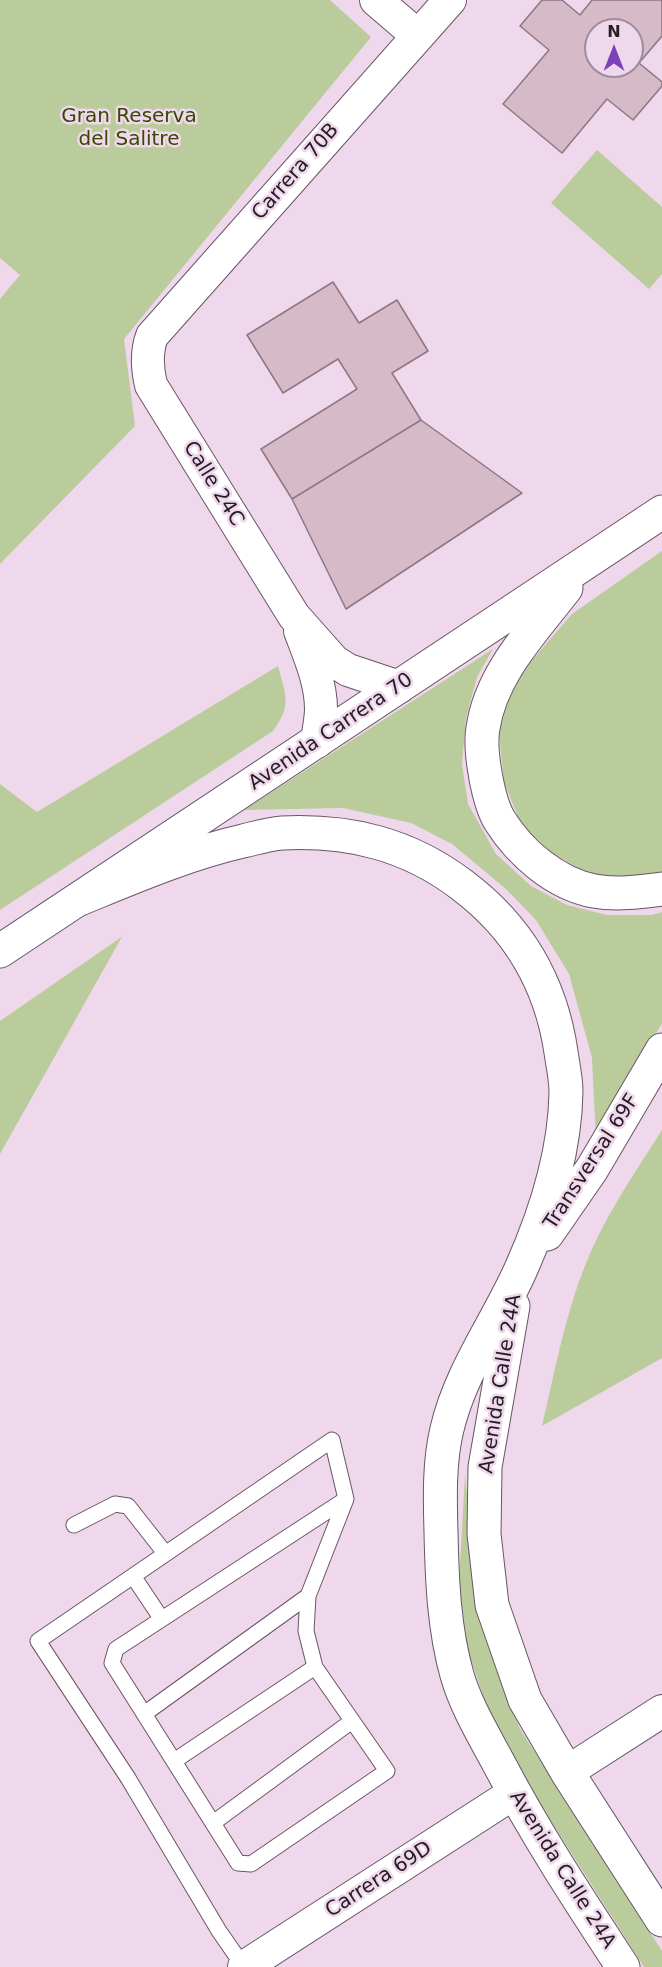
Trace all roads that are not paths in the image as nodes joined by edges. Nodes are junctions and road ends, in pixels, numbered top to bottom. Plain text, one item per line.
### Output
1 (376, 0) edge
2 (450, 0) edge
3 (418, 36) junction
4 (148, 348) joint
5 (662, 512) edge
6 (582, 567) junction
7 (294, 616) junction
8 (399, 687) junction
9 (317, 742) junction
10 (662, 889) edge
11 (77, 900) junction
12 (0, 951) edge
13 (662, 1050) edge
14 (520, 1272) junction
15 (346, 1498) junction
16 (74, 1525) dead end
17 (165, 1553) junction
18 (133, 1576) junction
19 (308, 1596) junction
20 (162, 1618) junction
21 (315, 1667) junction
22 (662, 1711) edge
23 (144, 1713) junction
24 (352, 1721) junction
25 (174, 1761) junction
26 (567, 1772) junction
27 (514, 1793) junction
28 (213, 1823) junction
29 (662, 1920) edge
30 (244, 1967) edge
31 (622, 1967) edge

1 - 3 street
2 - 3 street, Carrera 70B
3 - 4 street, Carrera 70B
4 - 7 street, Calle 24C
5 - 6 main road, Avenida Carrera 70
6 - 8 main road, Avenida Carrera 70
6 - 10 main road
7 - 8 street, Calle 24C
7 - 9 street, Calle 24C
8 - 9 main road, Avenida Carrera 70
9 - 11 main road, Avenida Carrera 70
11 - 12 main road, Avenida Carrera 70
11 - 14 main road
13 - 14 main road, Transversal 69F
14 - 26 main road, Avenida Calle 24A
14 - 27 main road, Avenida Calle 24A
15 - 17 lane
15 - 19 lane
15 - 20 lane
16 - 17 lane
17 - 18 lane
18 - 20 lane
18 - 30 lane
19 - 21 lane
19 - 23 lane
20 - 23 lane
21 - 24 lane
21 - 25 lane
22 - 26 street
23 - 25 lane
24 - 28 lane
24 - 28 lane
25 - 28 lane
26 - 29 main road, Avenida Calle 24A
27 - 30 street, Carrera 69D
27 - 31 main road, Avenida Calle 24A

